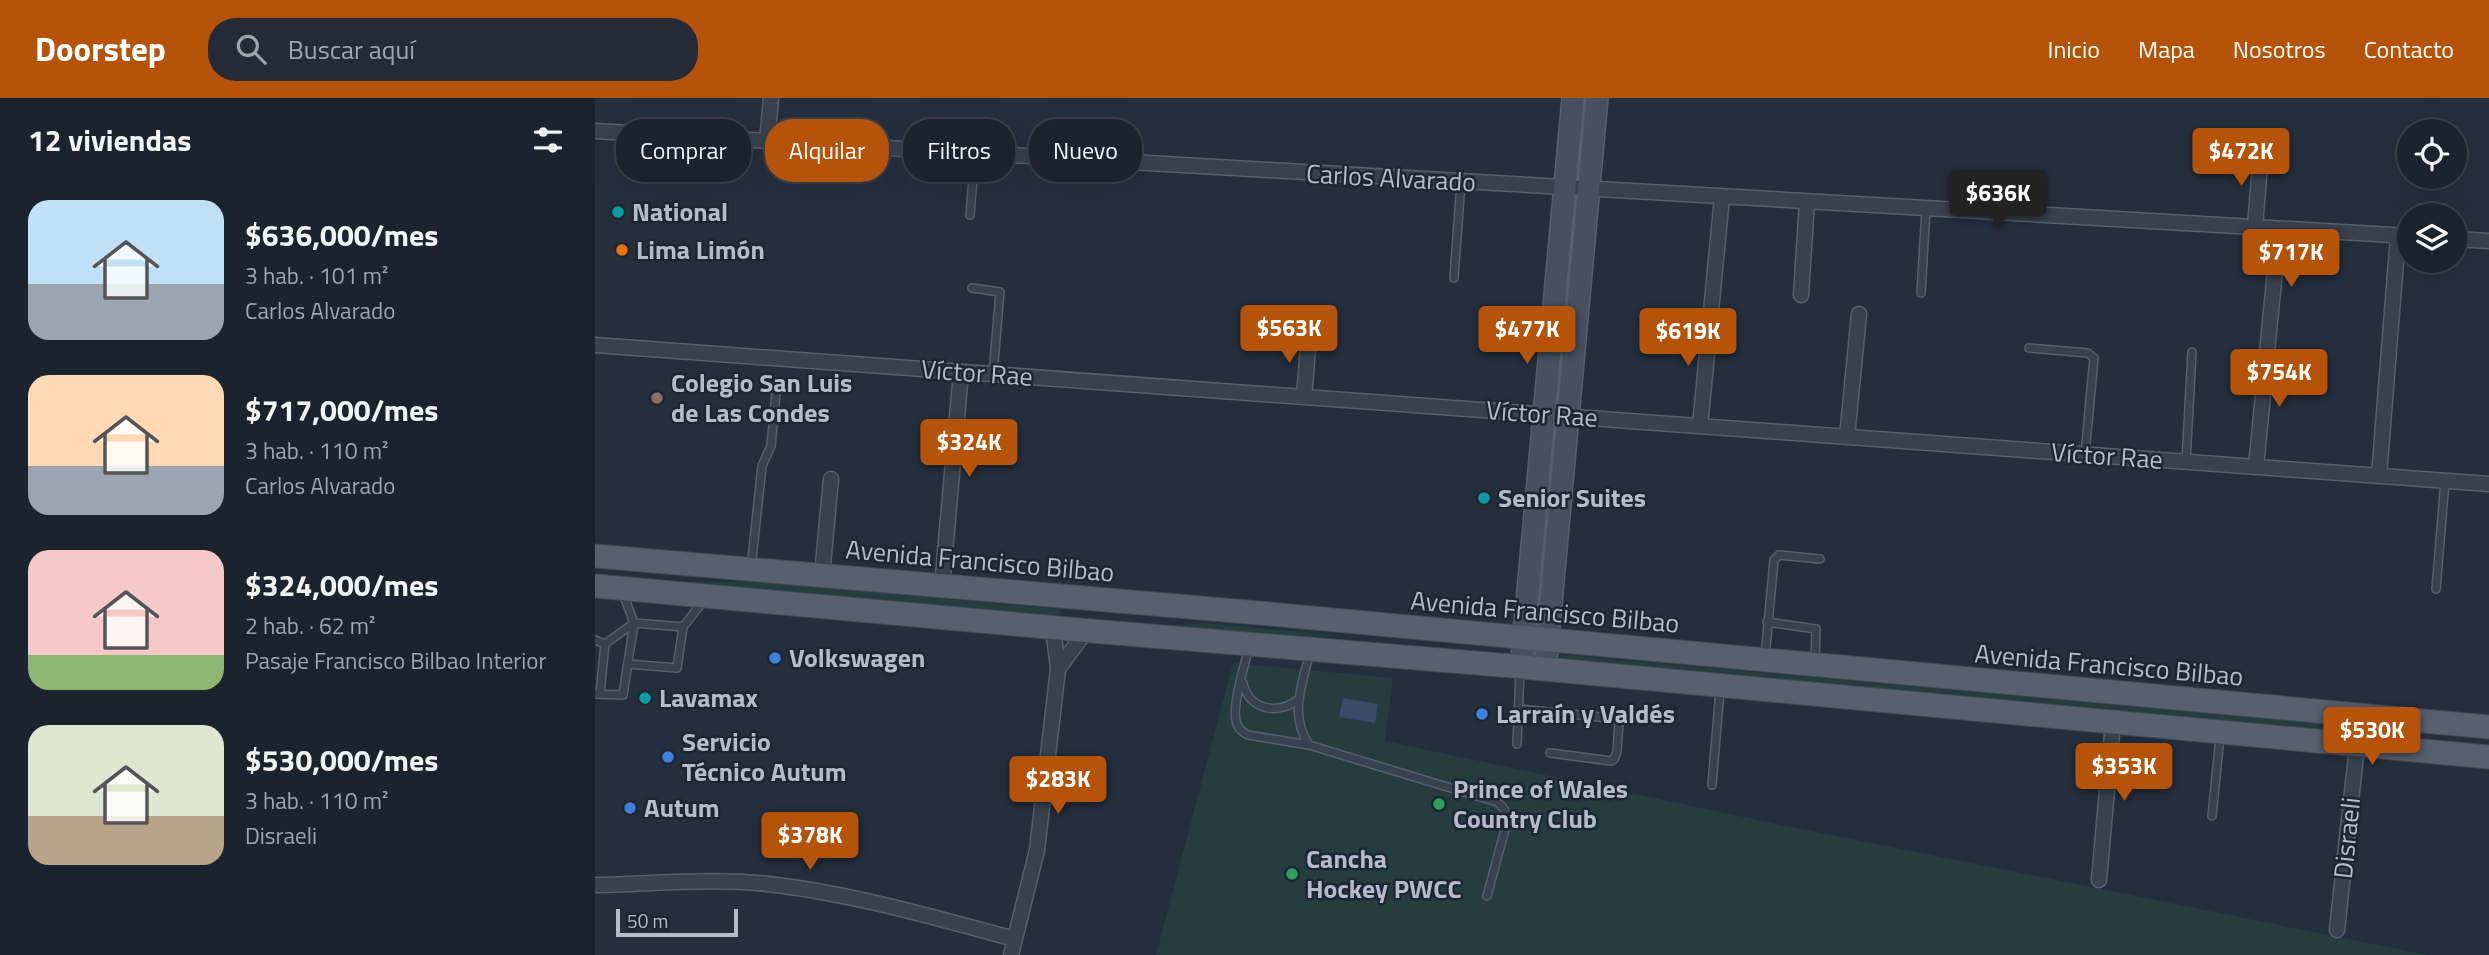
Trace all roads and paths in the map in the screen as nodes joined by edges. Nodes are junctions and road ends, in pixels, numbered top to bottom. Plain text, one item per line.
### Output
1 (771, 98) edge
2 (1573, 98) edge
3 (1597, 98) edge
4 (769, 119) edge
5 (595, 131) edge
6 (765, 142) edge
7 (2261, 150) dead end
8 (1015, 156) edge
9 (973, 182) edge
10 (1461, 182) junction
11 (1564, 188) junction
12 (1589, 189) junction
13 (1722, 197) junction
14 (1807, 202) junction
15 (1926, 209) junction
16 (970, 215) dead end
17 (2255, 228) junction
18 (2279, 229) junction
19 (2397, 236) edge
20 (2467, 240) edge
21 (2489, 241) edge
22 (2399, 273) edge
23 (1454, 278) dead end
24 (972, 288) dead end
25 (1921, 293) dead end
26 (1801, 295) dead end
27 (1859, 314) dead end
28 (1309, 336) dead end
29 (595, 345) edge
30 (2029, 348) dead end
31 (2192, 352) dead end
32 (961, 372) junction
33 (993, 374) junction
34 (776, 393) dead end
35 (1304, 397) junction
36 (1543, 415) junction
37 (1568, 416) junction
38 (1700, 426) junction
39 (1847, 437) junction
40 (2085, 454) junction
41 (2186, 462) junction
42 (2256, 467) junction
43 (2379, 476) junction
44 (831, 479) dead end
45 (2445, 481) junction
46 (2489, 484) edge
47 (595, 556) edge
48 (1819, 559) dead end
49 (751, 569) junction
50 (822, 576) junction
51 (595, 586) edge
52 (942, 586) junction
53 (622, 589) junction
54 (2436, 589) dead end
55 (706, 597) junction
56 (1107, 600) junction
57 (1767, 622) junction
58 (634, 623) junction
59 (683, 627) junction
60 (1053, 628) junction
61 (1091, 631) junction
62 (1524, 638) junction
63 (595, 640) edge
64 (1548, 641) junction
65 (605, 644) junction
66 (1250, 645) junction
67 (1311, 649) junction
68 (1765, 661) junction
69 (628, 664) junction
70 (1815, 666) junction
71 (1521, 667) junction
72 (1058, 669) junction
73 (1545, 669) junction
74 (1242, 679) junction
75 (1721, 686) junction
76 (597, 694) edge
77 (1299, 699) junction
78 (1519, 709) junction
79 (2113, 723) junction
80 (2489, 727) edge
81 (2221, 733) junction
82 (1517, 744) dead end
83 (1309, 745) junction
84 (2357, 746) junction
85 (1550, 753) dead end
86 (2489, 757) edge
87 (1712, 785) dead end
88 (2212, 816) dead end
89 (2099, 880) dead end
90 (595, 885) edge
91 (1487, 896) dead end
92 (2337, 930) dead end
93 (1015, 939) junction
94 (1011, 955) edge

1 - 4 street
2 - 11 street
3 - 12 street
5 - 6 street, Carlos Alvarado
7 - 17 street
8 - 10 street, Carlos Alvarado
9 - 16 lane
10 - 11 street, Carlos Alvarado
10 - 23 lane
11 - 12 street, Carlos Alvarado
11 - 36 street
12 - 13 street, Carlos Alvarado
12 - 37 street
13 - 14 street, Carlos Alvarado
13 - 38 street
14 - 15 street, Carlos Alvarado
14 - 26 street
15 - 17 street, Carlos Alvarado
15 - 25 lane
17 - 18 street, Carlos Alvarado
18 - 19 street, Carlos Alvarado
18 - 42 street
20 - 21 street
22 - 43 street, Carlos Alvarado
24 - 33 lane
27 - 39 street
28 - 35 street
29 - 32 street, Víctor Rae
30 - 40 lane
31 - 41 lane
32 - 33 street, Víctor Rae
32 - 52 street
33 - 35 street, Víctor Rae
34 - 49 lane
35 - 36 street, Víctor Rae
36 - 37 street, Víctor Rae
36 - 62 street
37 - 38 street, Víctor Rae
37 - 64 street
38 - 39 street, Víctor Rae
39 - 40 street, Víctor Rae
40 - 41 street, Víctor Rae
41 - 42 street, Víctor Rae
42 - 43 street, Víctor Rae
43 - 45 street, Víctor Rae
44 - 50 street
45 - 46 street, Víctor Rae
45 - 54 lane
47 - 49 main road, Avenida Francisco Bilbao
48 - 57 lane
49 - 50 main road, Avenida Francisco Bilbao
50 - 52 main road, Avenida Francisco Bilbao
51 - 53 main road
52 - 56 main road, Avenida Francisco Bilbao
53 - 55 main road
53 - 58 lane
55 - 59 lane
55 - 60 main road
56 - 60 main road
56 - 62 main road, Avenida Francisco Bilbao
57 - 68 lane
57 - 70 lane
58 - 59 lane
58 - 65 lane
58 - 69 lane
59 - 69 lane
60 - 61 main road
60 - 72 street
61 - 66 main road
61 - 72 street
62 - 64 main road, Avenida Francisco Bilbao
62 - 71 street
63 - 65 lane
64 - 68 main road, Avenida Francisco Bilbao
64 - 73 street
65 - 76 lane
66 - 67 main road
66 - 74 lane
67 - 71 main road
67 - 77 lane
68 - 70 main road, Avenida Francisco Bilbao
69 - 76 lane
70 - 80 main road, Avenida Francisco Bilbao
71 - 73 main road
71 - 78 lane
72 - 93 street
73 - 75 main road
74 - 77 lane
74 - 83 lane
75 - 79 main road
75 - 87 lane
77 - 83 lane
78 - 82 lane
78 - 85 lane
79 - 81 main road
79 - 89 street
81 - 84 main road
81 - 88 lane
83 - 91 lane
84 - 86 main road
84 - 92 street, Disraeli
90 - 93 street
93 - 94 street

